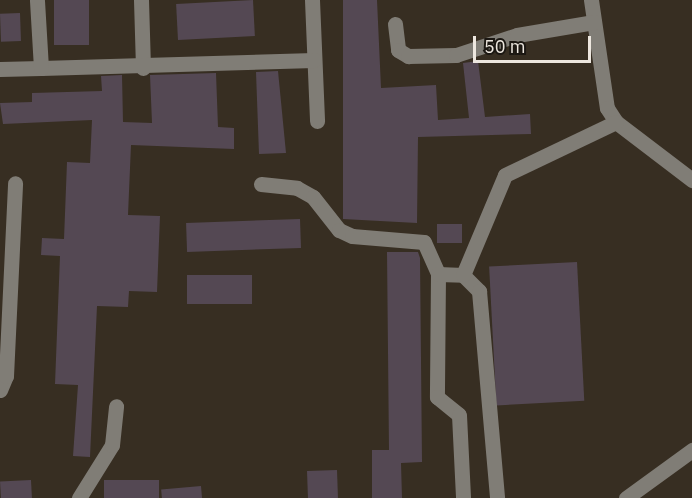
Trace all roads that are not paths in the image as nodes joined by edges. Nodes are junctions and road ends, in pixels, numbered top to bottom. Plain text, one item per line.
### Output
1 (37, 0) edge
2 (141, 0) edge
3 (312, 0) edge
4 (591, 0) edge
5 (594, 22) junction
6 (395, 24) dead end
7 (314, 60) junction
8 (41, 68) junction
9 (143, 68) junction
10 (0, 69) edge
11 (317, 120) dead end
12 (616, 122) junction
13 (692, 180) edge
14 (15, 183) dead end
15 (261, 184) dead end
16 (438, 274) junction
17 (463, 275) junction
18 (0, 390) edge
19 (116, 406) dead end
20 (692, 450) edge
21 (79, 498) edge
22 (464, 498) edge
23 (497, 498) edge
24 (627, 498) edge

1 - 8 lane
2 - 9 lane
3 - 7 lane
4 - 5 lane
5 - 6 lane
5 - 12 lane
7 - 9 lane
7 - 11 lane
8 - 9 lane
8 - 10 lane
12 - 13 lane
12 - 17 lane
14 - 18 lane
15 - 16 lane
16 - 17 lane
16 - 22 lane
17 - 23 lane
19 - 21 lane
20 - 24 lane

